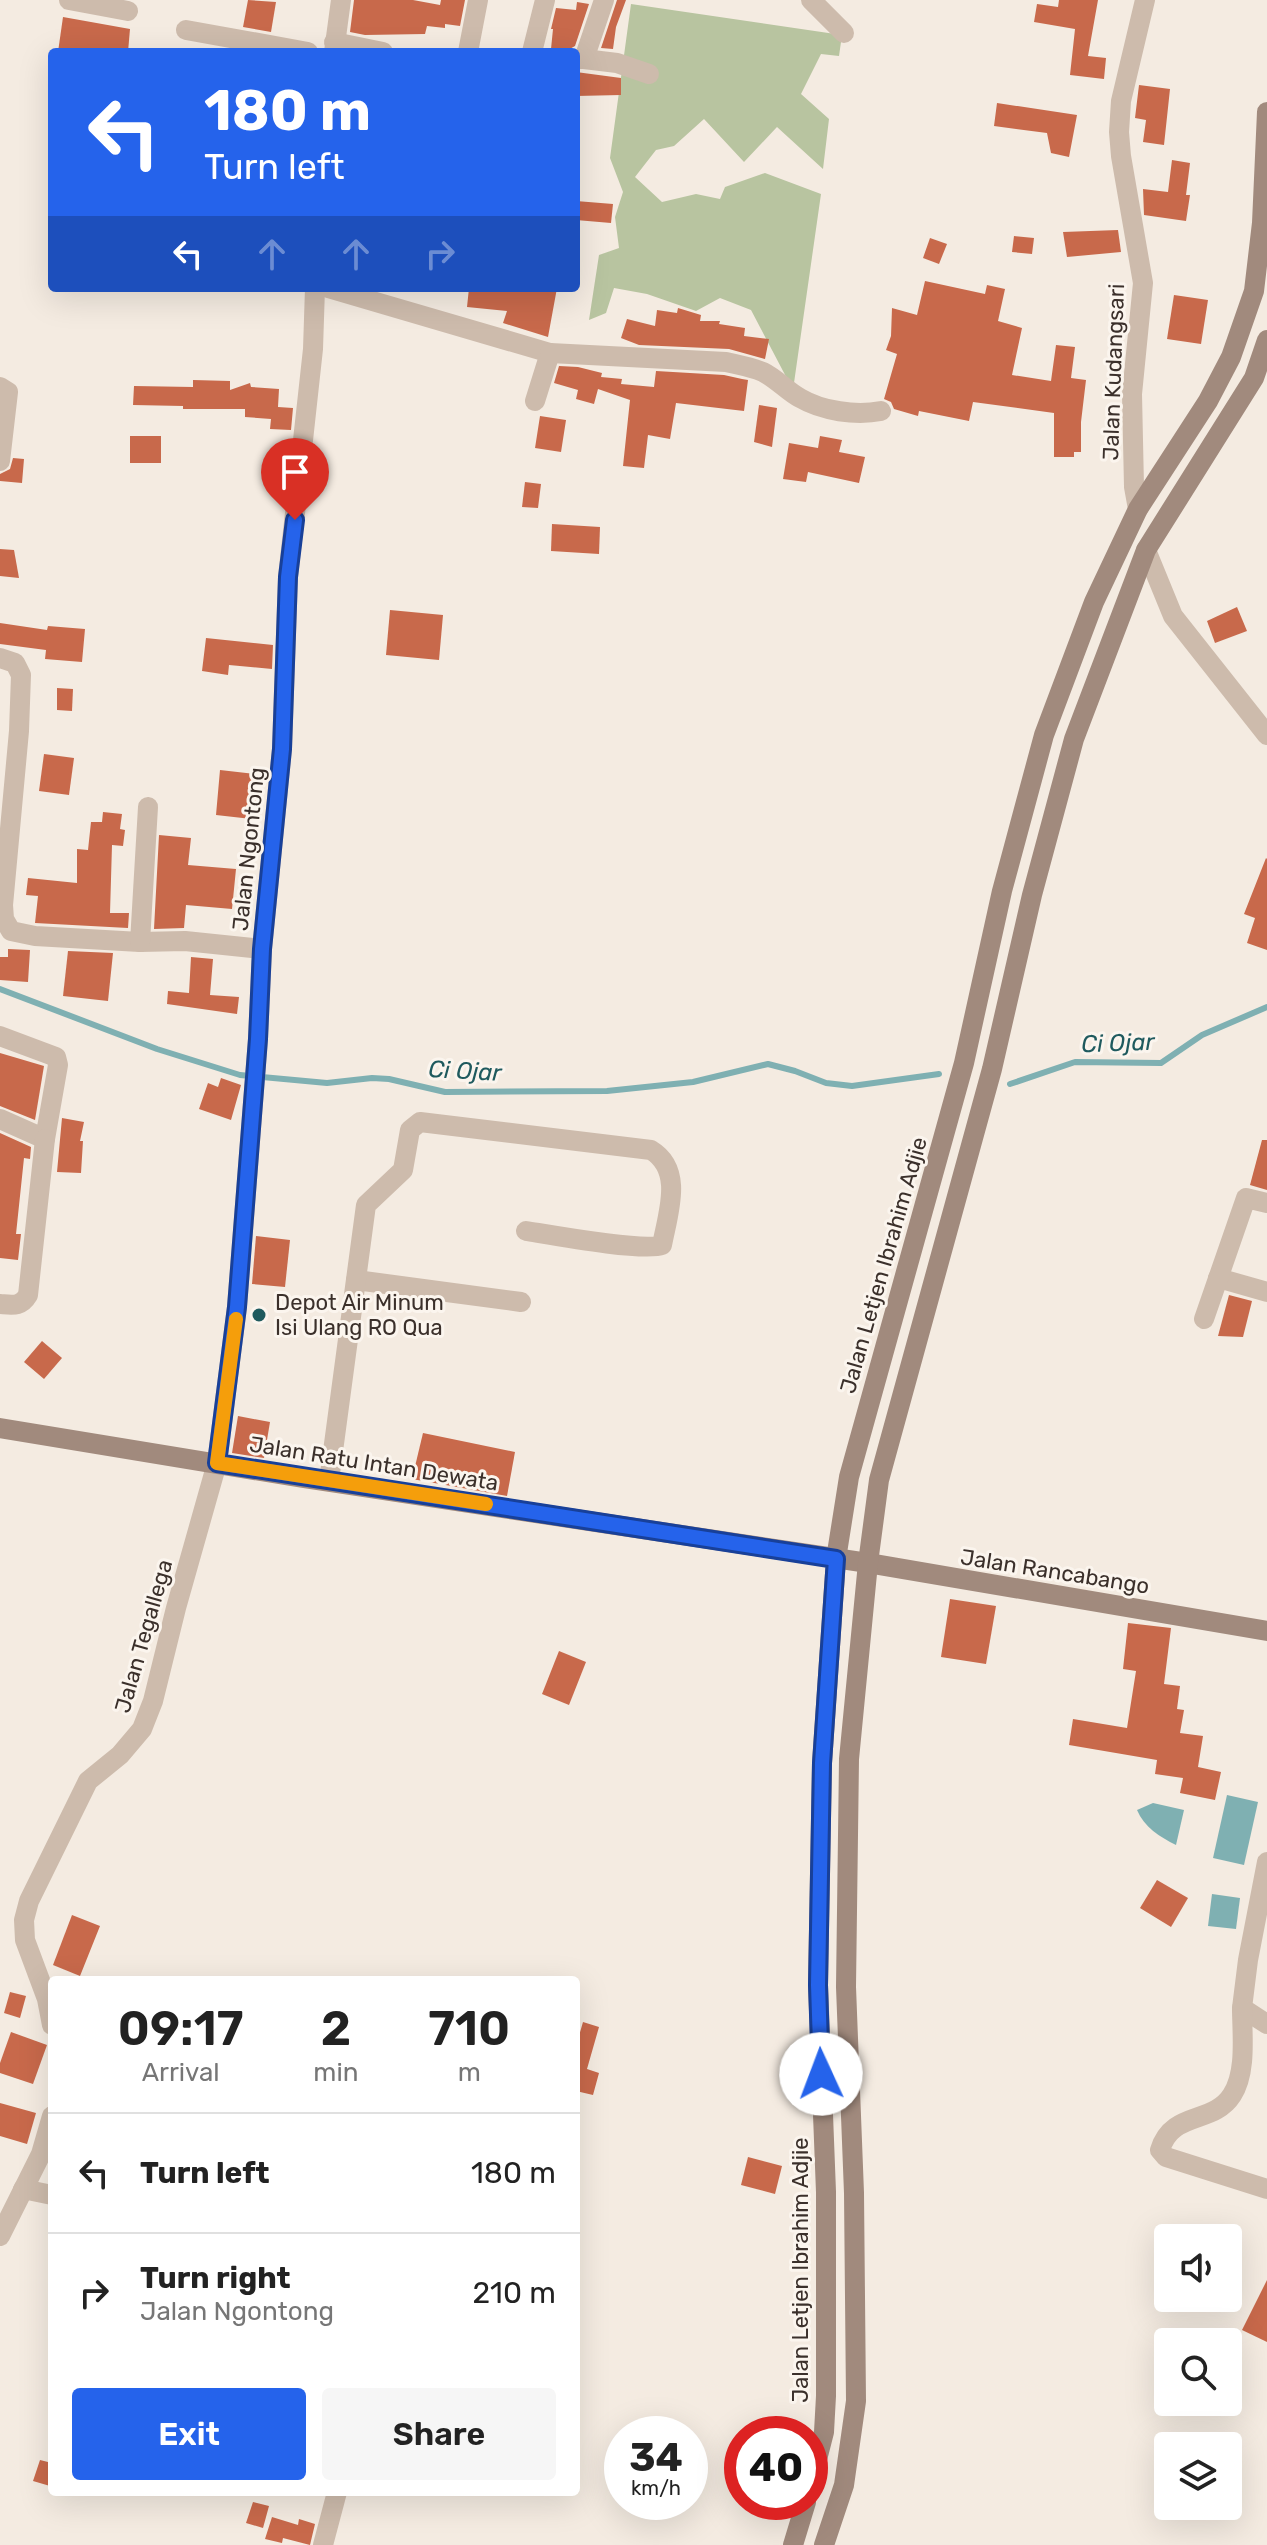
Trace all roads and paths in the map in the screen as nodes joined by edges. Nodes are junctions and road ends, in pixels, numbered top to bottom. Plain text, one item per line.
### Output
1 (69, 0) edge
2 (341, 0) edge
3 (478, 0) edge
4 (545, 0) edge
5 (604, 0) edge
6 (811, 0) edge
7 (1145, 0) edge
8 (128, 11) dead end
9 (186, 30) dead end
10 (844, 33) dead end
11 (334, 47) edge
12 (286, 48) edge
13 (469, 48) edge
14 (533, 48) edge
15 (580, 59) edge
16 (649, 74) dead end
17 (1267, 112) edge
18 (315, 292) edge
19 (342, 292) edge
20 (1267, 340) edge
21 (550, 353) junction
22 (0, 387) edge
23 (535, 401) dead end
24 (881, 411) dead end
25 (0, 461) edge
26 (1138, 509) junction
27 (1146, 550) junction
28 (0, 658) edge
29 (1267, 735) edge
30 (148, 807) dead end
31 (6, 808) edge
32 (1002, 891) junction
33 (1032, 895) junction
34 (140, 942) junction
35 (262, 949) junction
36 (0, 1036) edge
37 (0, 1119) edge
38 (45, 1139) junction
39 (1267, 1203) edge
40 (526, 1231) dead end
41 (1218, 1278) junction
42 (356, 1280) junction
43 (1267, 1292) edge
44 (521, 1302) dead end
45 (0, 1304) edge
46 (1204, 1319) dead end
47 (0, 1428) edge
48 (217, 1463) junction
49 (329, 1481) junction
50 (836, 1559) junction
51 (868, 1563) junction
52 (1267, 1631) edge
53 (1267, 1862) edge
54 (818, 1985) junction
55 (846, 1987) junction
56 (48, 2004) edge
57 (1242, 2008) junction
58 (1267, 2024) edge
59 (48, 2130) edge
60 (23, 2189) junction
61 (1267, 2189) edge
62 (48, 2194) edge
63 (0, 2236) edge
64 (825, 2416) edge
65 (336, 2496) edge
66 (801, 2520) edge
67 (323, 2545) edge
68 (793, 2545) edge
69 (824, 2545) edge

1 - 8 street
2 - 11 street
3 - 13 street
4 - 14 street
5 - 15 street
6 - 10 street
7 - 26 street, Jalan Kudangsari
9 - 12 street
15 - 16 street
17 - 26 street, Jalan Letjen Ibrahim Adjie
18 - 35 street, Jalan Ngontong
19 - 21 street
20 - 27 street
21 - 23 street
21 - 24 street
22 - 25 street
26 - 32 street, Jalan Letjen Ibrahim Adjie
27 - 29 street
27 - 33 street
28 - 31 street
30 - 34 street
31 - 34 street
32 - 33 street
32 - 50 street, Jalan Letjen Ibrahim Adjie
33 - 51 street
34 - 35 street
35 - 48 street, Jalan Ngontong
36 - 38 street
37 - 38 street
38 - 45 street
39 - 41 street
40 - 42 street
41 - 43 street
41 - 46 street
42 - 44 street
42 - 49 street
47 - 48 street, Jalan Ratu Intan Dewata
48 - 49 street, Jalan Ratu Intan Dewata
48 - 56 street, Jalan Tegallega
49 - 50 street, Jalan Ratu Intan Dewata
50 - 51 street, Jalan Rancabango
50 - 54 street, Jalan Letjen Ibrahim Adjie
51 - 52 street, Jalan Rancabango
51 - 55 street
53 - 57 street
54 - 55 street
54 - 64 street, Jalan Letjen Ibrahim Adjie
55 - 69 street
57 - 58 street
57 - 61 street
59 - 60 street
60 - 62 street
60 - 63 street
65 - 67 street
66 - 68 street

